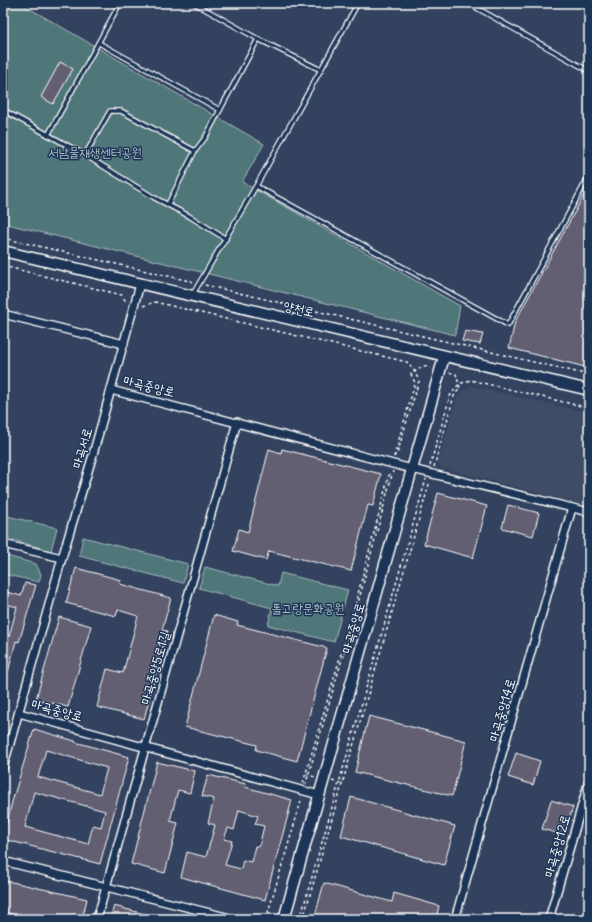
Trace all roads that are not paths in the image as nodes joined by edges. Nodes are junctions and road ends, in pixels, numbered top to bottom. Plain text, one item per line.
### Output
1 (120, 3) edge
2 (194, 3) edge
3 (358, 3) edge
4 (468, 3) edge
5 (258, 39) junction
6 (99, 43) junction
7 (321, 70) junction
8 (589, 70) edge
9 (3, 110) edge
10 (220, 110) junction
11 (48, 135) junction
12 (195, 151) junction
13 (85, 155) junction
14 (589, 176) edge
15 (256, 186) junction
16 (168, 204) junction
17 (226, 239) junction
18 (3, 251) edge
19 (140, 284) junction
20 (191, 296) junction
21 (3, 314) edge
22 (124, 344) junction
23 (444, 357) junction
24 (111, 390) junction
25 (589, 390) edge
26 (237, 422) junction
27 (412, 469) junction
28 (572, 508) junction
29 (589, 512) edge
30 (3, 544) edge
31 (62, 558) junction
32 (19, 713) junction
33 (146, 747) junction
34 (3, 768) edge
35 (589, 781) edge
36 (319, 795) junction
37 (3, 861) edge
38 (106, 888) junction
39 (97, 919) edge
40 (234, 919) edge
41 (284, 919) edge
42 (455, 919) edge
43 (548, 919) edge

1 - 6 lane
2 - 5 lane
3 - 7 lane
4 - 8 lane
5 - 7 lane
5 - 10 lane
6 - 10 lane
6 - 11 lane
7 - 15 lane
9 - 11 lane
10 - 12 lane
11 - 13 lane
12 - 13 lane
12 - 16 lane
13 - 16 lane
14 - 15 lane
15 - 17 lane
16 - 17 lane
17 - 20 lane
18 - 19 main road, 양천로
19 - 20 main road, 양천로
19 - 22 street, 마곡서로
20 - 23 main road, 양천로
21 - 22 street
22 - 24 street, 마곡서로
23 - 25 main road, 양천로
23 - 27 main road, 마곡중앙로
24 - 26 street, 마곡중앙로
24 - 31 street, 마곡서로
26 - 27 street, 마곡중앙로
26 - 33 street, 마곡중앙5로1길
27 - 28 street
27 - 36 main road, 마곡중앙로
28 - 29 street
28 - 42 street, 마곡중앙14로
30 - 31 street
31 - 32 street, 마곡서로
32 - 33 street, 마곡중앙로
32 - 34 street, 마곡서로
33 - 36 street, 마곡중앙로
33 - 38 street, 마곡중앙5로1길
35 - 43 street, 마곡중앙12로
36 - 41 main road, 마곡중앙로
37 - 38 street
38 - 39 street, 마곡중앙5로1길
38 - 40 street

